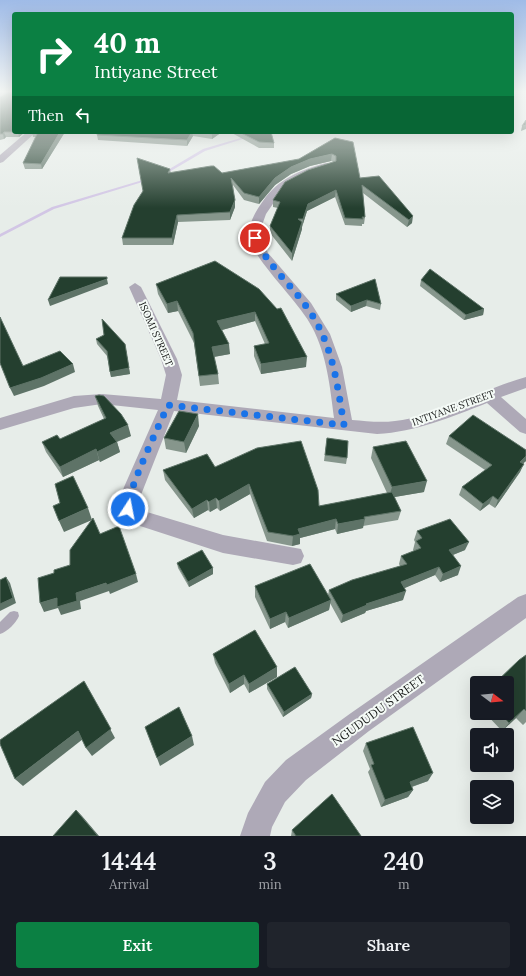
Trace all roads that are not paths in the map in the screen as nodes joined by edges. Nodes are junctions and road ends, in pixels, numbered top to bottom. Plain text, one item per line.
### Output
1 (30, 134) edge
2 (0, 160) edge
3 (331, 165) edge
4 (135, 287) dead end
5 (526, 382) edge
6 (489, 396) junction
7 (168, 405) junction
8 (1, 420) edge
9 (344, 425) junction
10 (526, 428) edge
11 (293, 556) dead end
12 (526, 605) edge
13 (14, 616) dead end
14 (0, 630) edge
15 (255, 836) edge

1 - 2 street
3 - 9 street
4 - 7 street, ISOMI STREET
5 - 6 street, INTIYANE STREET
6 - 9 street, INTIYANE STREET
6 - 10 street
7 - 8 street, INTIYANE STREET
7 - 9 street, INTIYANE STREET
7 - 11 street
12 - 15 street, NGUDUDU STREET
13 - 14 lane

